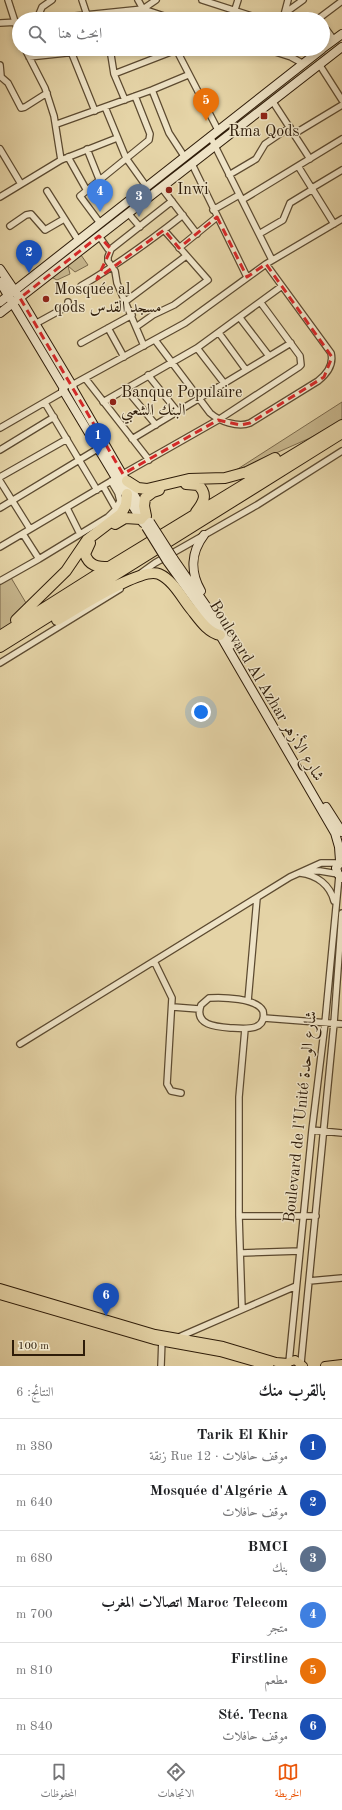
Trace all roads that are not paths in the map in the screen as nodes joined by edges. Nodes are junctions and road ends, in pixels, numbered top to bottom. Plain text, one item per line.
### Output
1 (8, 0) edge
2 (52, 0) edge
3 (82, 0) edge
4 (138, 0) edge
5 (156, 0) edge
6 (202, 0) edge
7 (238, 0) edge
8 (288, 0) edge
9 (303, 0) edge
10 (342, 1) edge
11 (143, 9) junction
12 (235, 10) junction
13 (13, 12) edge
14 (40, 12) edge
15 (86, 12) edge
16 (109, 12) edge
17 (149, 12) edge
18 (241, 12) edge
19 (285, 12) edge
20 (289, 12) edge
21 (327, 12) edge
22 (12, 22) edge
23 (0, 23) edge
24 (342, 34) edge
25 (330, 35) edge
26 (334, 40) junction
27 (330, 43) edge
28 (341, 48) edge
29 (43, 56) edge
30 (73, 56) edge
31 (111, 56) edge
32 (159, 56) edge
33 (179, 56) edge
34 (288, 56) edge
35 (311, 56) edge
36 (29, 57) joint
37 (302, 63) junction
38 (319, 64) junction
39 (0, 65) edge
40 (114, 74) junction
41 (188, 75) junction
42 (0, 76) edge
43 (152, 90) junction
44 (47, 93) junction
45 (135, 96) junction
46 (125, 100) junction
47 (342, 100) edge
48 (273, 102) junction
49 (105, 107) junction
50 (341, 108) edge
51 (95, 111) junction
52 (57, 124) junction
53 (290, 127) junction
54 (218, 130) junction
55 (294, 134) junction
56 (210, 136) junction
57 (117, 138) junction
58 (342, 139) edge
59 (215, 146) junction
60 (0, 149) edge
61 (87, 149) junction
62 (184, 156) junction
63 (68, 157) junction
64 (126, 158) junction
65 (310, 159) junction
66 (61, 160) junction
67 (192, 164) junction
68 (298, 166) junction
69 (342, 170) edge
70 (229, 175) junction
71 (98, 179) junction
72 (22, 184) junction
73 (146, 186) junction
74 (161, 187) junction
75 (86, 189) junction
76 (312, 189) junction
77 (47, 191) dead end
78 (240, 197) junction
79 (0, 198) edge
80 (172, 201) junction
81 (213, 210) junction
82 (128, 213) junction
83 (183, 215) junction
84 (217, 217) junction
85 (64, 219) junction
86 (342, 219) edge
87 (100, 223) junction
88 (334, 224) junction
89 (10, 226) dead end
90 (140, 227) junction
91 (164, 230) junction
92 (197, 234) junction
93 (260, 234) junction
94 (98, 236) junction
95 (78, 240) junction
96 (179, 248) junction
97 (111, 249) junction
98 (186, 256) junction
99 (272, 260) junction
100 (266, 264) junction
101 (112, 268) junction
102 (0, 269) edge
103 (247, 277) junction
104 (0, 282) edge
105 (81, 286) dead end
106 (282, 286) junction
107 (11, 292) junction
108 (16, 300) junction
109 (126, 301) junction
110 (0, 302) edge
111 (68, 302) dead end
112 (261, 303) junction
113 (0, 314) edge
114 (132, 315) junction
115 (240, 318) junction
116 (36, 324) junction
117 (136, 326) junction
118 (108, 328) junction
119 (219, 333) junction
120 (155, 340) junction
121 (81, 343) dead end
122 (291, 343) junction
123 (144, 346) junction
124 (196, 348) junction
125 (269, 356) junction
126 (124, 357) junction
127 (172, 362) junction
128 (246, 370) junction
129 (148, 375) junction
130 (86, 378) junction
131 (224, 383) junction
132 (68, 388) junction
133 (126, 388) junction
134 (199, 398) junction
135 (103, 402) junction
136 (45, 403) junction
137 (177, 411) junction
138 (54, 417) junction
139 (218, 420) junction
140 (156, 425) junction
141 (0, 428) edge
142 (341, 428) edge
143 (67, 439) junction
144 (132, 439) junction
145 (98, 448) junction
146 (0, 450) edge
147 (342, 451) edge
148 (80, 459) junction
149 (149, 460) junction
150 (0, 476) edge
151 (120, 479) junction
152 (0, 481) edge
153 (103, 486) junction
154 (97, 490) junction
155 (129, 492) junction
156 (12, 501) junction
157 (0, 508) edge
158 (66, 508) junction
159 (116, 509) junction
160 (191, 518) junction
161 (146, 521) junction
162 (30, 529) junction
163 (23, 534) junction
164 (80, 534) junction
165 (204, 535) junction
166 (0, 547) edge
167 (39, 559) junction
168 (170, 560) junction
169 (109, 566) junction
170 (138, 576) junction
171 (0, 581) edge
172 (0, 632) edge
173 (220, 635) junction
174 (0, 636) edge
175 (231, 645) junction
176 (0, 648) edge
177 (0, 663) edge
178 (342, 832) edge
179 (340, 861) edge
180 (300, 872) junction
181 (340, 876) edge
182 (257, 898) junction
183 (335, 904) junction
184 (342, 913) edge
185 (342, 919) edge
186 (154, 961) junction
187 (248, 1001) junction
188 (172, 1007) junction
189 (199, 1009) junction
190 (264, 1018) junction
191 (326, 1023) junction
192 (334, 1023) junction
193 (342, 1024) edge
194 (245, 1029) junction
195 (20, 1044) dead end
196 (180, 1093) dead end
197 (312, 1130) junction
198 (324, 1131) junction
199 (342, 1133) edge
200 (239, 1216) junction
201 (316, 1216) junction
202 (304, 1217) junction
203 (300, 1251) junction
204 (241, 1253) junction
205 (342, 1278) edge
206 (309, 1281) junction
207 (296, 1286) junction
208 (0, 1288) edge
209 (0, 1295) edge
210 (242, 1309) junction
211 (86, 1313) junction
212 (93, 1322) junction
213 (179, 1337) junction
214 (162, 1338) junction
215 (288, 1364) edge
216 (342, 1364) edge
217 (304, 1365) edge
218 (161, 1366) edge
219 (269, 1366) edge
220 (325, 1366) edge

1 - 13 street
2 - 14 street
3 - 15 street
4 - 11 street
5 - 11 street
6 - 12 street
7 - 12 street
8 - 19 street
9 - 20 street
10 - 21 street
11 - 16 street
11 - 17 street
12 - 18 street
22 - 23 street
24 - 26 main road
25 - 26 street
26 - 27 main road
28 - 38 main road
29 - 36 street
30 - 51 street
31 - 40 street
32 - 40 street
33 - 41 street
34 - 37 street
35 - 37 main road
36 - 44 street
37 - 54 main road
38 - 47 street
38 - 48 main road
39 - 42 street
40 - 46 street
41 - 43 street
41 - 54 street
42 - 44 street
43 - 45 street
43 - 62 street
44 - 52 street
45 - 46 street
45 - 64 street
46 - 49 street
48 - 53 street
48 - 59 main road
49 - 51 street
49 - 57 street
50 - 55 street
51 - 52 street
52 - 66 street
53 - 55 street
53 - 70 street
54 - 56 main road
55 - 65 street
56 - 59 street
56 - 62 main road
57 - 61 street
57 - 64 street
58 - 65 street
59 - 67 main road
59 - 70 street
60 - 72 street
61 - 63 street
61 - 71 street
62 - 73 main road
63 - 66 street
63 - 75 street
64 - 71 street
64 - 73 street
65 - 68 street
66 - 72 street
67 - 74 main road
67 - 81 street
68 - 76 street
68 - 78 street
69 - 76 street
70 - 78 street
71 - 75 street
72 - 79 street
73 - 87 main road
74 - 80 street
74 - 82 main road
75 - 87 street
76 - 88 street
76 - 93 street
77 - 85 street
78 - 81 street
78 - 93 street
80 - 83 street
80 - 90 street
81 - 84 street
82 - 90 street
82 - 94 main road
83 - 91 street
83 - 92 street
84 - 92 street
84 - 103 street
85 - 89 street
85 - 95 street
86 - 88 street
87 - 95 main road
88 - 99 street
90 - 97 street
91 - 96 street
91 - 101 street
92 - 96 street
93 - 99 street
94 - 97 street
94 - 108 main road
95 - 107 main road
96 - 98 street
97 - 101 street
98 - 109 street
98 - 117 street
99 - 100 street
100 - 103 street
100 - 106 street
101 - 105 street
101 - 109 street
102 - 107 main road
103 - 120 street
104 - 107 main road
106 - 112 street
106 - 139 street
107 - 108 main road
107 - 110 main road
108 - 113 main road
108 - 116 main road
108 - 132 main road
109 - 114 street
111 - 116 street
112 - 115 street
112 - 122 street
114 - 117 street
114 - 118 street
115 - 119 street
115 - 125 street
116 - 132 main road
117 - 123 street
118 - 121 street
118 - 126 street
119 - 124 street
119 - 128 street
120 - 123 street
120 - 127 street
122 - 125 street
122 - 139 street
123 - 126 street
124 - 127 street
124 - 131 street
125 - 128 street
126 - 130 street
127 - 129 street
127 - 134 street
128 - 131 street
129 - 133 street
129 - 137 street
130 - 132 street
130 - 135 street
131 - 134 street
132 - 136 street
132 - 145 main road
132 - 151 main road
133 - 135 street
133 - 140 street
134 - 137 street
134 - 139 street
135 - 144 street
136 - 138 street
136 - 141 street
137 - 140 street
138 - 143 street
138 - 146 street
139 - 149 street
140 - 144 street
142 - 151 highway
142 - 160 highway
142 - 176 highway
143 - 148 street
143 - 150 street
144 - 149 street
145 - 148 street
145 - 151 main road
147 - 165 street
148 - 154 street
148 - 156 street
149 - 151 street
151 - 153 street
151 - 155 main road
151 - 159 street
152 - 156 street
153 - 154 street
153 - 159 street
154 - 158 street
155 - 161 main road
155 - 172 highway
156 - 157 street
156 - 162 street
158 - 162 street
158 - 164 street
159 - 164 street
160 - 161 highway
160 - 169 highway
161 - 168 main road, bridge
161 - 169 highway
162 - 163 street
163 - 166 street
163 - 167 street
164 - 167 street
165 - 170 street
165 - 175 main road
167 - 171 street
168 - 173 main road, Boulevard Al Azhar شارع الأزهر
168 - 175 main road, Boulevard Al Azhar شارع الأزهر
169 - 174 highway
170 - 173 highway
170 - 176 highway
170 - 177 street
173 - 179 main road, Boulevard Al Azhar شارع الأزهر
175 - 178 main road, Boulevard Al Azhar شارع الأزهر
179 - 180 street
179 - 181 main road, Boulevard Al Azhar شارع الأزهر
180 - 181 street
180 - 182 street
180 - 183 street
181 - 183 street, Boulevard de l'Unité شارع الوحدة
182 - 186 street
182 - 187 street
183 - 191 street, Boulevard de l'Unité شارع الوحدة
184 - 185 street, Boulevard de l'Unité شارع الوحدة
185 - 192 street, Boulevard de l'Unité شارع الوحدة
186 - 188 street
186 - 195 street
187 - 189 street
187 - 190 street
188 - 189 street
188 - 196 street
189 - 194 street
190 - 191 street
190 - 194 street
191 - 192 street
191 - 197 street, Boulevard de l'Unité شارع الوحدة
192 - 193 street
192 - 198 street, Boulevard de l'Unité شارع الوحدة
194 - 200 street
197 - 198 street
197 - 202 street, Boulevard de l'Unité شارع الوحدة
198 - 199 street
198 - 201 street, Boulevard de l'Unité شارع الوحدة
200 - 202 street
200 - 204 street
201 - 202 street
201 - 206 street, Boulevard de l'Unité شارع الوحدة
202 - 203 street, Boulevard de l'Unité شارع الوحدة
203 - 204 street
203 - 207 street, Boulevard de l'Unité شارع الوحدة
204 - 210 street
205 - 206 street
206 - 217 street, Boulevard de l'Unité شارع الوحدة
207 - 210 street
207 - 215 street, Boulevard de l'Unité شارع الوحدة
208 - 211 main road
209 - 212 main road
210 - 213 street
211 - 212 main road
211 - 214 main road
212 - 214 main road
213 - 214 main road
213 - 215 main road
214 - 218 street
214 - 219 main road
215 - 217 main road
216 - 220 main road

